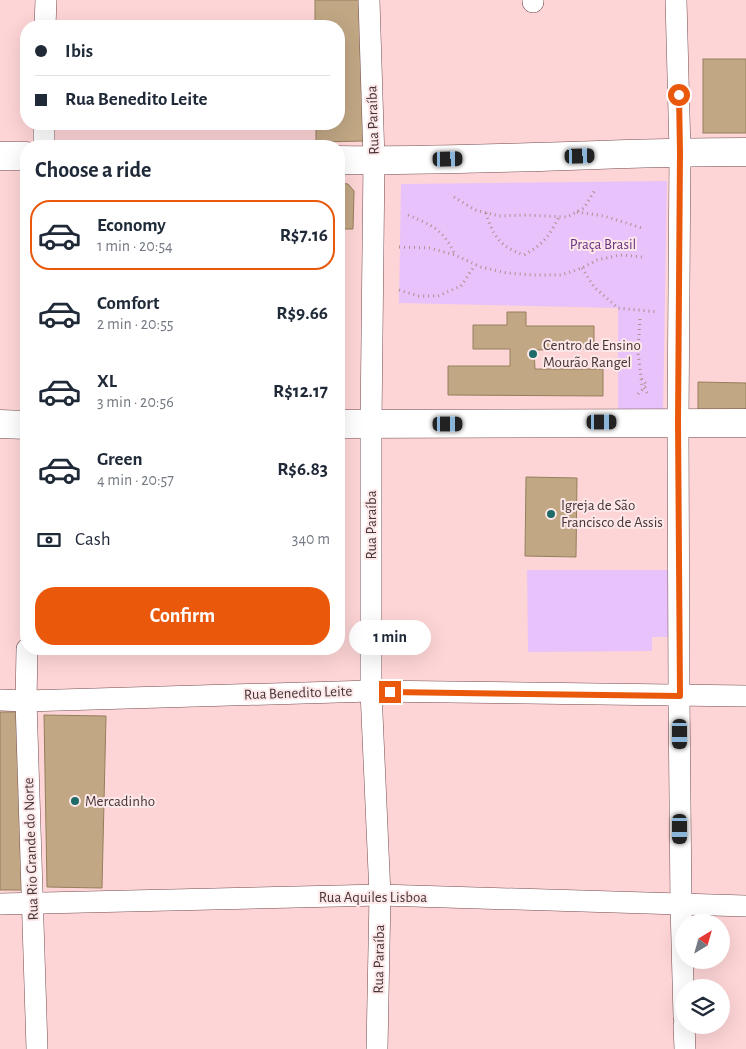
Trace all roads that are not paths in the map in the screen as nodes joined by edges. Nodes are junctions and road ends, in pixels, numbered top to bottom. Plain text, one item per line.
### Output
1 (46, 0) edge
2 (369, 0) edge
3 (676, 0) edge
4 (45, 20) edge
5 (680, 152) junction
6 (746, 152) edge
7 (0, 156) edge
8 (20, 156) edge
9 (345, 160) edge
10 (374, 160) junction
11 (678, 422) junction
12 (746, 423) edge
13 (0, 424) edge
14 (345, 424) edge
15 (371, 424) junction
16 (20, 425) edge
17 (27, 655) edge
18 (371, 691) junction
19 (680, 696) junction
20 (746, 696) edge
21 (0, 700) edge
22 (26, 701) junction
23 (380, 895) junction
24 (33, 902) junction
25 (0, 904) edge
26 (681, 905) junction
27 (746, 906) edge
28 (683, 979) edge
29 (684, 1034) edge
30 (38, 1049) edge
31 (377, 1049) edge
32 (684, 1049) edge

1 - 4 street
2 - 10 street, Rua Paraíba
3 - 5 street
5 - 6 main road
5 - 10 main road
5 - 11 street
7 - 8 main road
9 - 10 main road
10 - 15 street, Rua Paraíba
11 - 12 main road
11 - 15 main road
11 - 19 street
13 - 16 main road
14 - 15 main road
15 - 18 street, Rua Paraíba
17 - 22 street, Rua Rio Grande do Norte
18 - 19 street, Rua Benedito Leite
18 - 22 street, Rua Benedito Leite
18 - 23 street, Rua Paraíba
19 - 20 street, Rua Benedito Leite
19 - 26 street
21 - 22 street, Rua Benedito Leite
22 - 24 street, Rua Rio Grande do Norte
23 - 24 street, Rua Aquiles Lisboa
23 - 26 street, Rua Aquiles Lisboa
23 - 31 street, Rua Paraíba
24 - 25 street, Rua Aquiles Lisboa
24 - 30 street, Rua Rio Grande do Norte
26 - 27 street, Rua Aquiles Lisboa
26 - 28 street
29 - 32 street

